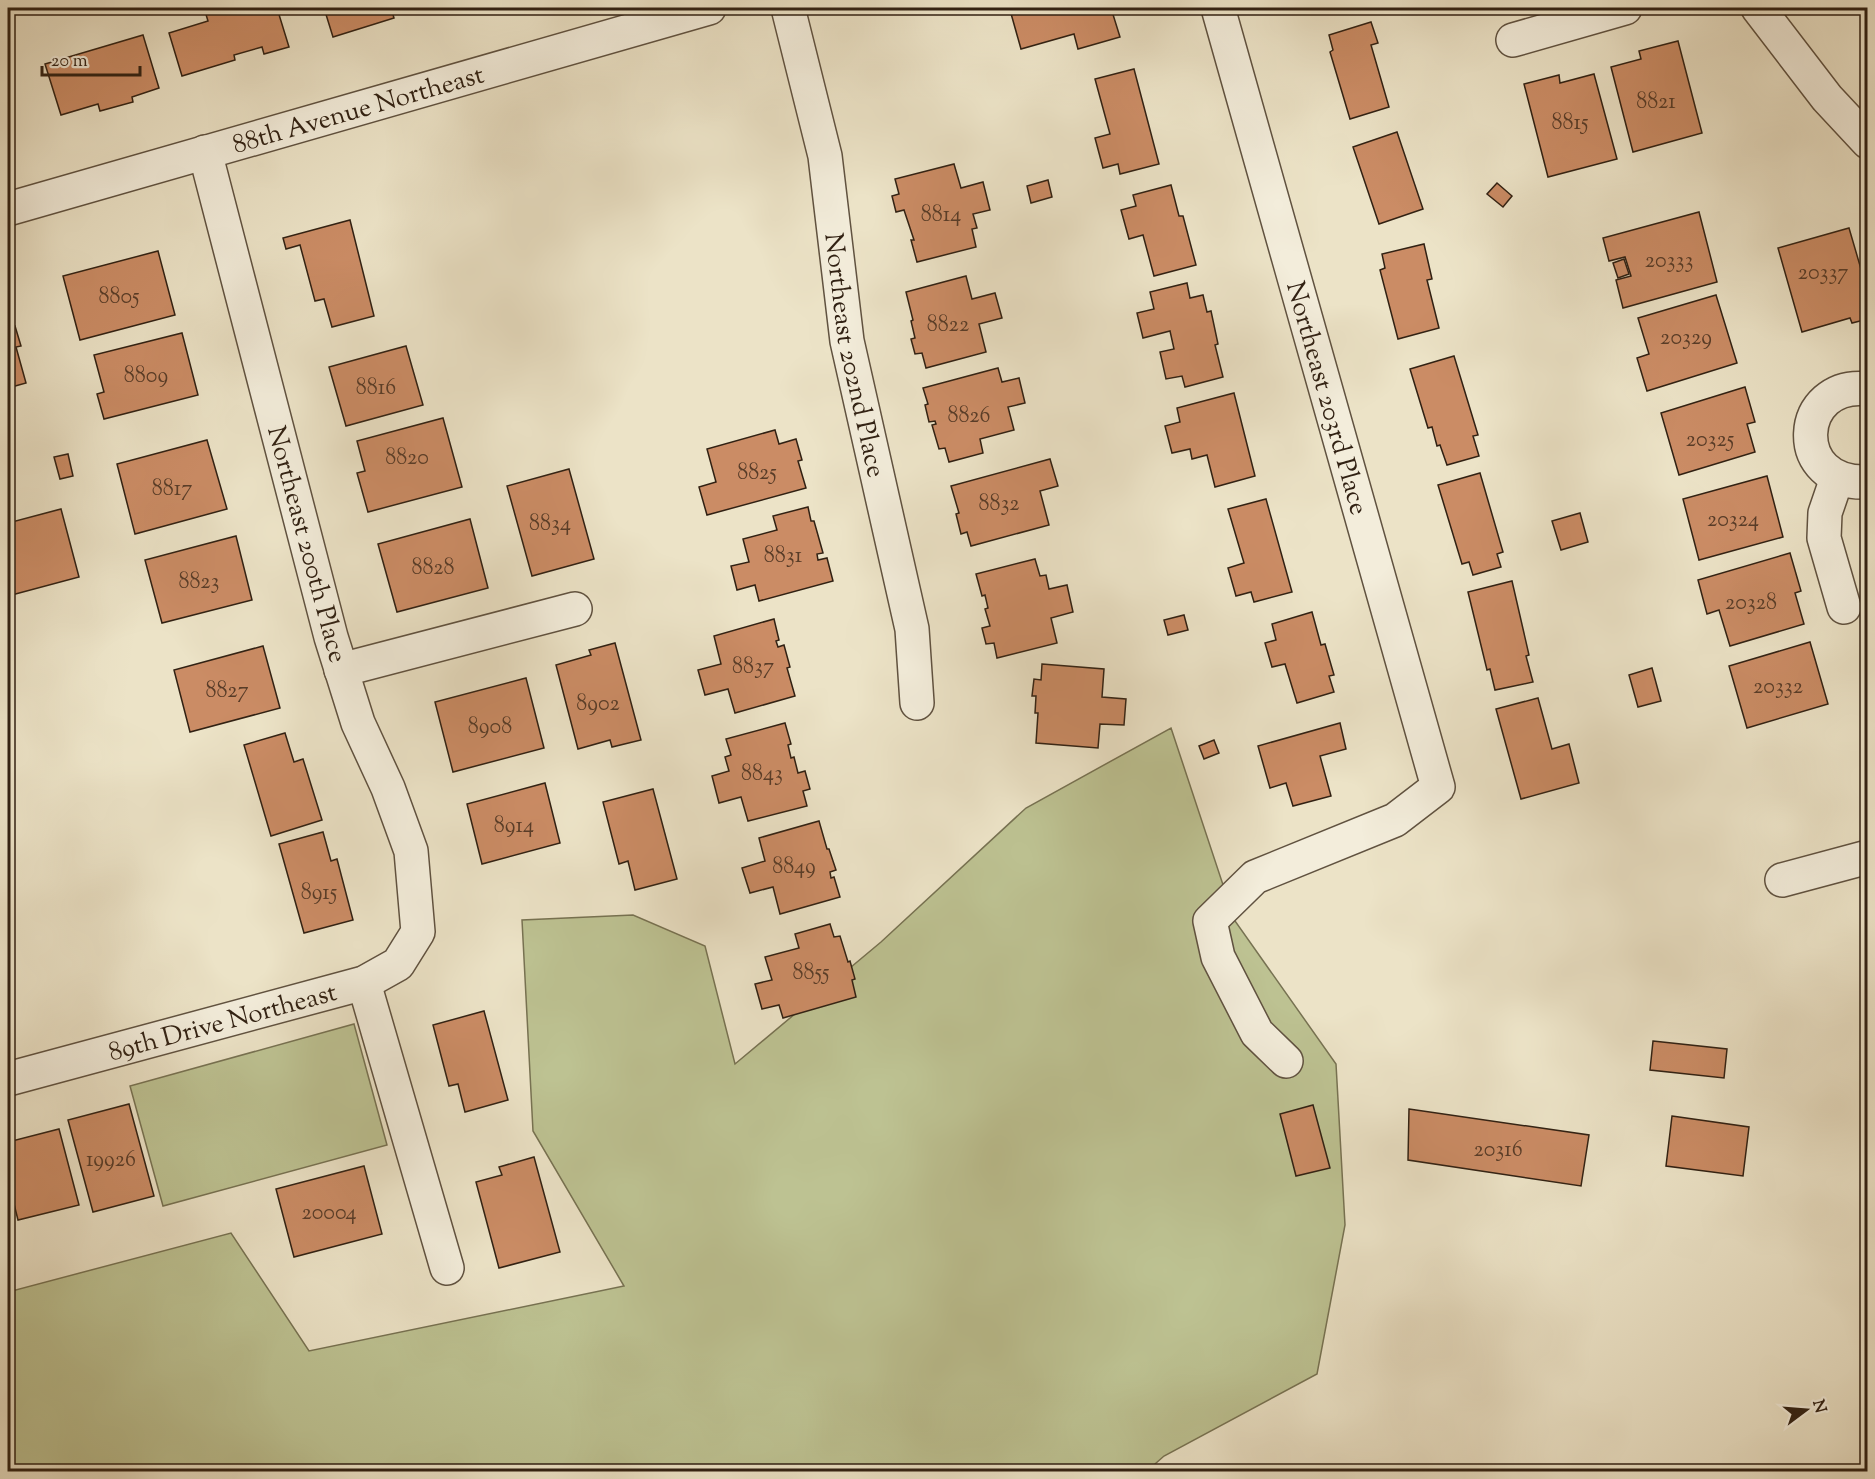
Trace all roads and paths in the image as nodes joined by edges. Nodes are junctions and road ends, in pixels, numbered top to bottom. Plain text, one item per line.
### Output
1 (709, 8) edge
2 (788, 8) edge
3 (1218, 8) edge
4 (1625, 8) edge
5 (1758, 8) edge
6 (1513, 40) dead end
7 (1868, 142) edge
8 (205, 152) junction
9 (8, 209) edge
10 (1868, 389) edge
11 (1852, 480) edge
12 (1844, 607) dead end
13 (575, 609) dead end
14 (341, 670) junction
15 (917, 703) dead end
16 (1868, 857) edge
17 (1782, 880) dead end
18 (418, 932) joint
19 (364, 983) junction
20 (1286, 1061) dead end
21 (8, 1079) edge
22 (447, 1268) dead end

1 - 8 street, 88th Avenue Northeast
2 - 15 street, Northeast 202nd Place
3 - 20 street, Northeast 203rd Place
4 - 6 street
5 - 7 street
8 - 9 street, 88th Avenue Northeast
8 - 14 street, Northeast 200th Place
10 - 11 street
11 - 12 street
13 - 14 street
14 - 18 street, Northeast 200th Place
16 - 17 street
18 - 19 street, 89th Drive Northeast
19 - 21 street, 89th Drive Northeast
19 - 22 street

